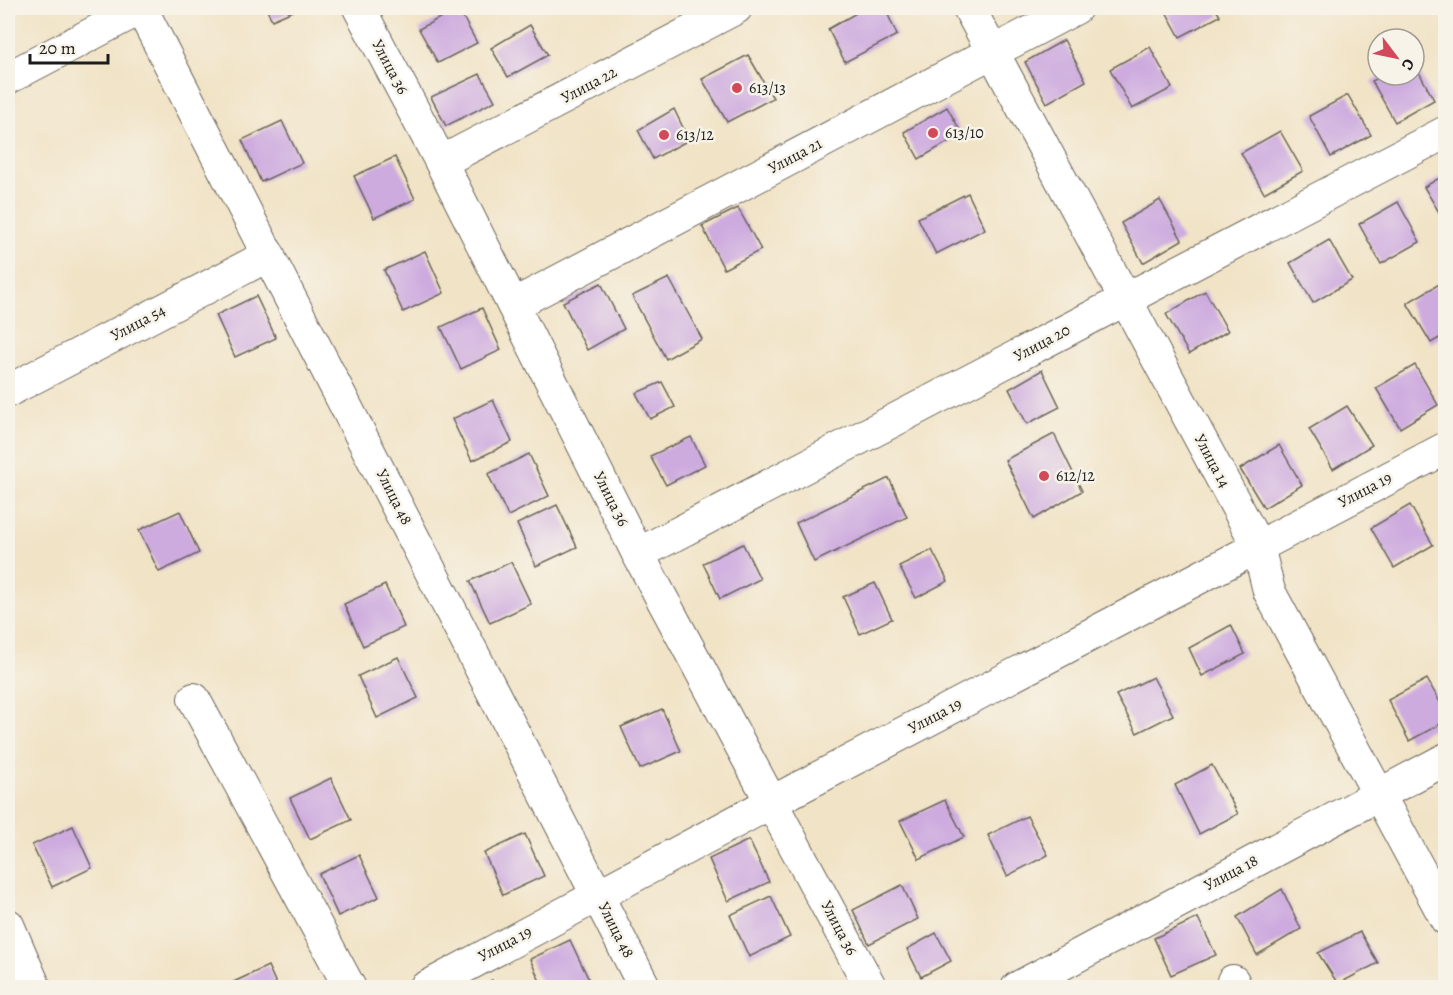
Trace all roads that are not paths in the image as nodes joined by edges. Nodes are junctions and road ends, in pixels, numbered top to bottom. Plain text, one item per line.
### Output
1 (141, 8) edge
2 (359, 8) edge
3 (736, 8) edge
4 (969, 8) edge
5 (1076, 8) edge
6 (993, 52) junction
7 (8, 78) edge
8 (1446, 132) edge
9 (441, 162) junction
10 (269, 255) junction
11 (1124, 300) junction
12 (513, 305) junction
13 (8, 391) edge
14 (1446, 448) edge
15 (1258, 546) junction
16 (638, 554) junction
17 (194, 699) dead end
18 (1446, 759) edge
19 (1379, 794) junction
20 (772, 802) junction
21 (598, 895) junction
22 (1446, 919) edge
23 (8, 925) edge
24 (35, 987) edge
25 (350, 987) edge
26 (425, 987) edge
27 (645, 987) edge
28 (871, 987) edge
29 (1017, 987) edge

1 - 7 street
1 - 10 street, Улица 48
2 - 9 street, Улица 36
3 - 9 street, Улица 22
4 - 6 street, Улица 14
5 - 6 street, Улица 21
6 - 11 street, Улица 14
6 - 12 street, Улица 21
8 - 11 street, Улица 20
9 - 12 street, Улица 36
10 - 13 street, Улица 54
10 - 21 street, Улица 48
11 - 15 street, Улица 14
11 - 16 street, Улица 20
12 - 16 street, Улица 36
14 - 15 street, Улица 19
15 - 19 street, Улица 14
15 - 20 street, Улица 19
16 - 20 street, Улица 36
17 - 25 street
18 - 19 street, Улица 18
19 - 22 street, Улица 14
19 - 29 street, Улица 18
20 - 21 street, Улица 19
20 - 28 street, Улица 36
21 - 26 street, Улица 19
21 - 27 street, Улица 48
23 - 24 street

